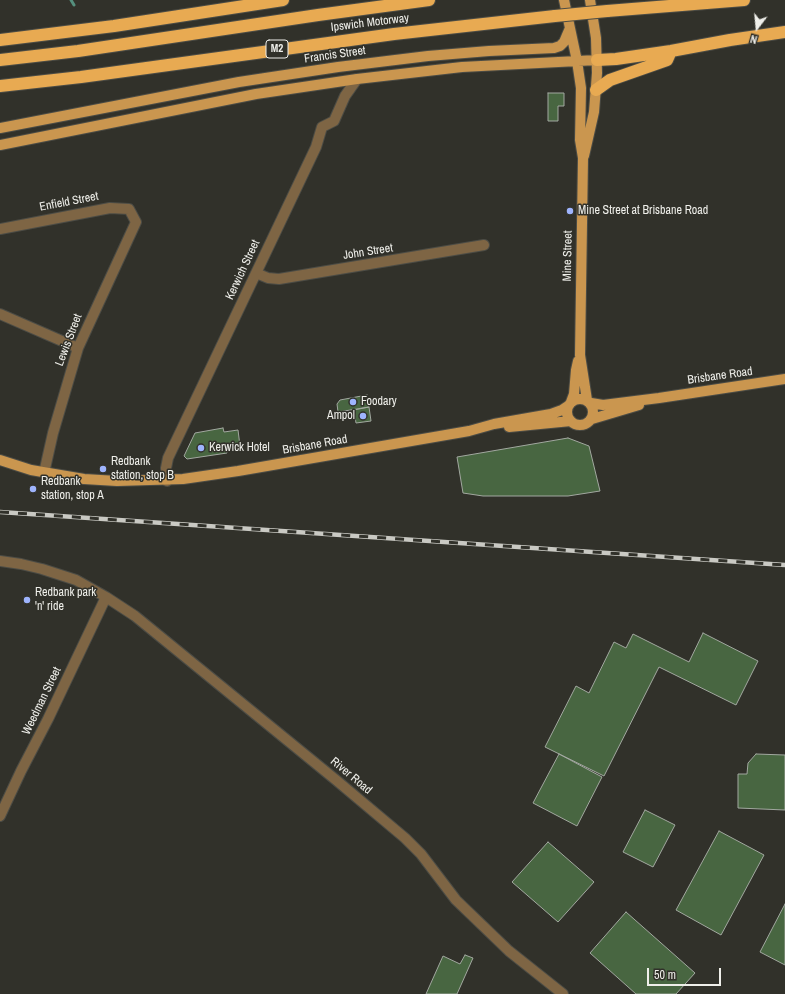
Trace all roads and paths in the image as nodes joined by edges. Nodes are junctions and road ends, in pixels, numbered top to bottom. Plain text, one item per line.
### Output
1 (283, 0) edge
2 (429, 0) edge
3 (564, 0) edge
4 (590, 0) edge
5 (744, 0) edge
6 (570, 28) junction
7 (785, 32) edge
8 (0, 40) edge
9 (671, 51) junction
10 (0, 60) edge
11 (597, 60) junction
12 (577, 61) junction
13 (357, 79) junction
14 (0, 86) edge
15 (596, 90) junction
16 (0, 128) edge
17 (0, 145) edge
18 (583, 158) junction
19 (136, 222) joint
20 (0, 229) edge
21 (484, 245) dead end
22 (256, 273) junction
23 (0, 314) edge
24 (78, 348) junction
25 (580, 355) junction
26 (785, 379) edge
27 (659, 398) junction
28 (589, 402) junction
29 (570, 404) junction
30 (592, 420) junction
31 (570, 421) junction
32 (469, 431) junction
33 (0, 460) edge
34 (44, 473) junction
35 (167, 481) junction
36 (0, 561) edge
37 (106, 597) junction
38 (0, 816) edge
39 (563, 994) edge

1 - 8 highway
2 - 10 highway, Ipswich Motorway / M2
3 - 6 main road, Mine Street
4 - 11 main road, Mine Street
5 - 14 highway, Ipswich Motorway / M2, bridge
6 - 12 main road, Mine Street
6 - 16 main road, Francis Street
7 - 9 highway
9 - 11 highway
9 - 15 highway
11 - 12 main road
11 - 15 main road, Mine Street
12 - 13 main road
12 - 18 main road, Mine Street
13 - 17 main road
13 - 22 street, Kerwich Street
15 - 18 main road, Mine Street
18 - 25 main road, Mine Street
19 - 20 street, Enfield Street
19 - 24 street, Lewis Street
21 - 22 street, John Street
22 - 35 street, Kerwich Street
23 - 24 street
24 - 34 street, Lewis Street
25 - 28 main road, Mine Street
25 - 29 main road, Mine Street
26 - 27 main road, Brisbane Road
27 - 28 main road, Brisbane Road
27 - 30 main road, Brisbane Road
28 - 29 main road
28 - 30 main road
29 - 31 main road
29 - 32 main road, Brisbane Road
30 - 31 main road
31 - 32 main road, Brisbane Road
32 - 35 main road, Brisbane Road
33 - 34 main road, Brisbane Road
34 - 35 main road, Brisbane Road
36 - 37 street, River Road
37 - 38 street, Weedman Street
37 - 39 street, River Road

